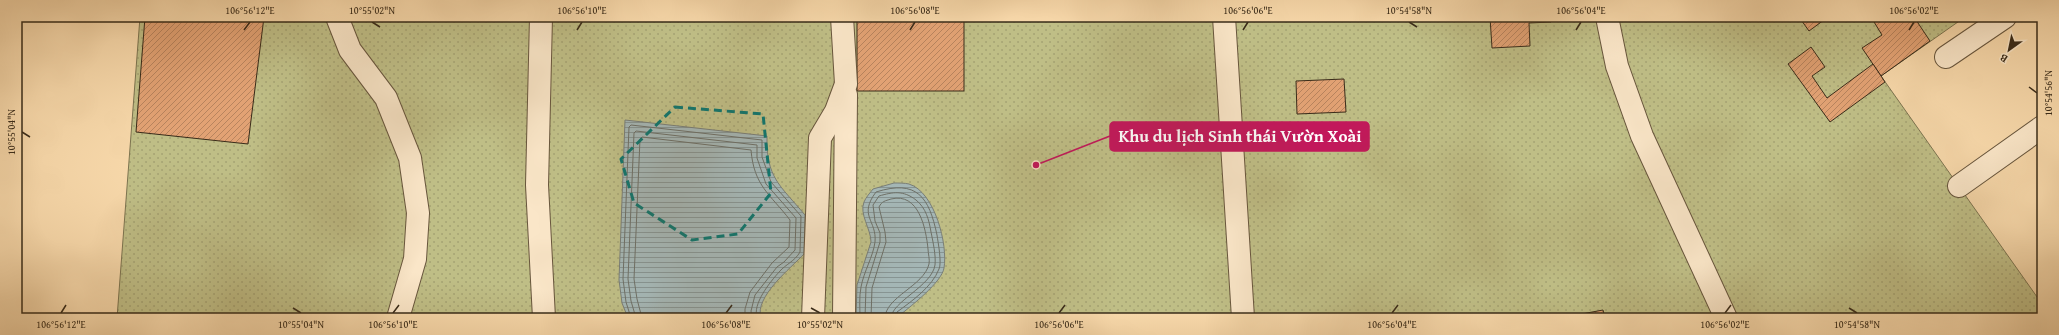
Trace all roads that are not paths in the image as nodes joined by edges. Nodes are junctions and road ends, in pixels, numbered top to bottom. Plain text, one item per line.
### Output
1 (337, 17) edge
2 (541, 17) edge
3 (842, 17) edge
4 (1224, 17) edge
5 (1606, 17) edge
6 (2004, 17) edge
7 (1946, 57) dead end
8 (846, 84) junction
9 (2042, 127) edge
10 (1959, 186) dead end
11 (398, 318) edge
12 (544, 318) edge
13 (813, 318) edge
14 (844, 318) edge
15 (1243, 318) edge
16 (1726, 318) edge

1 - 11 street
2 - 12 street
3 - 8 street
4 - 15 street
5 - 16 street
6 - 7 street
8 - 13 street
8 - 14 street
9 - 10 street

